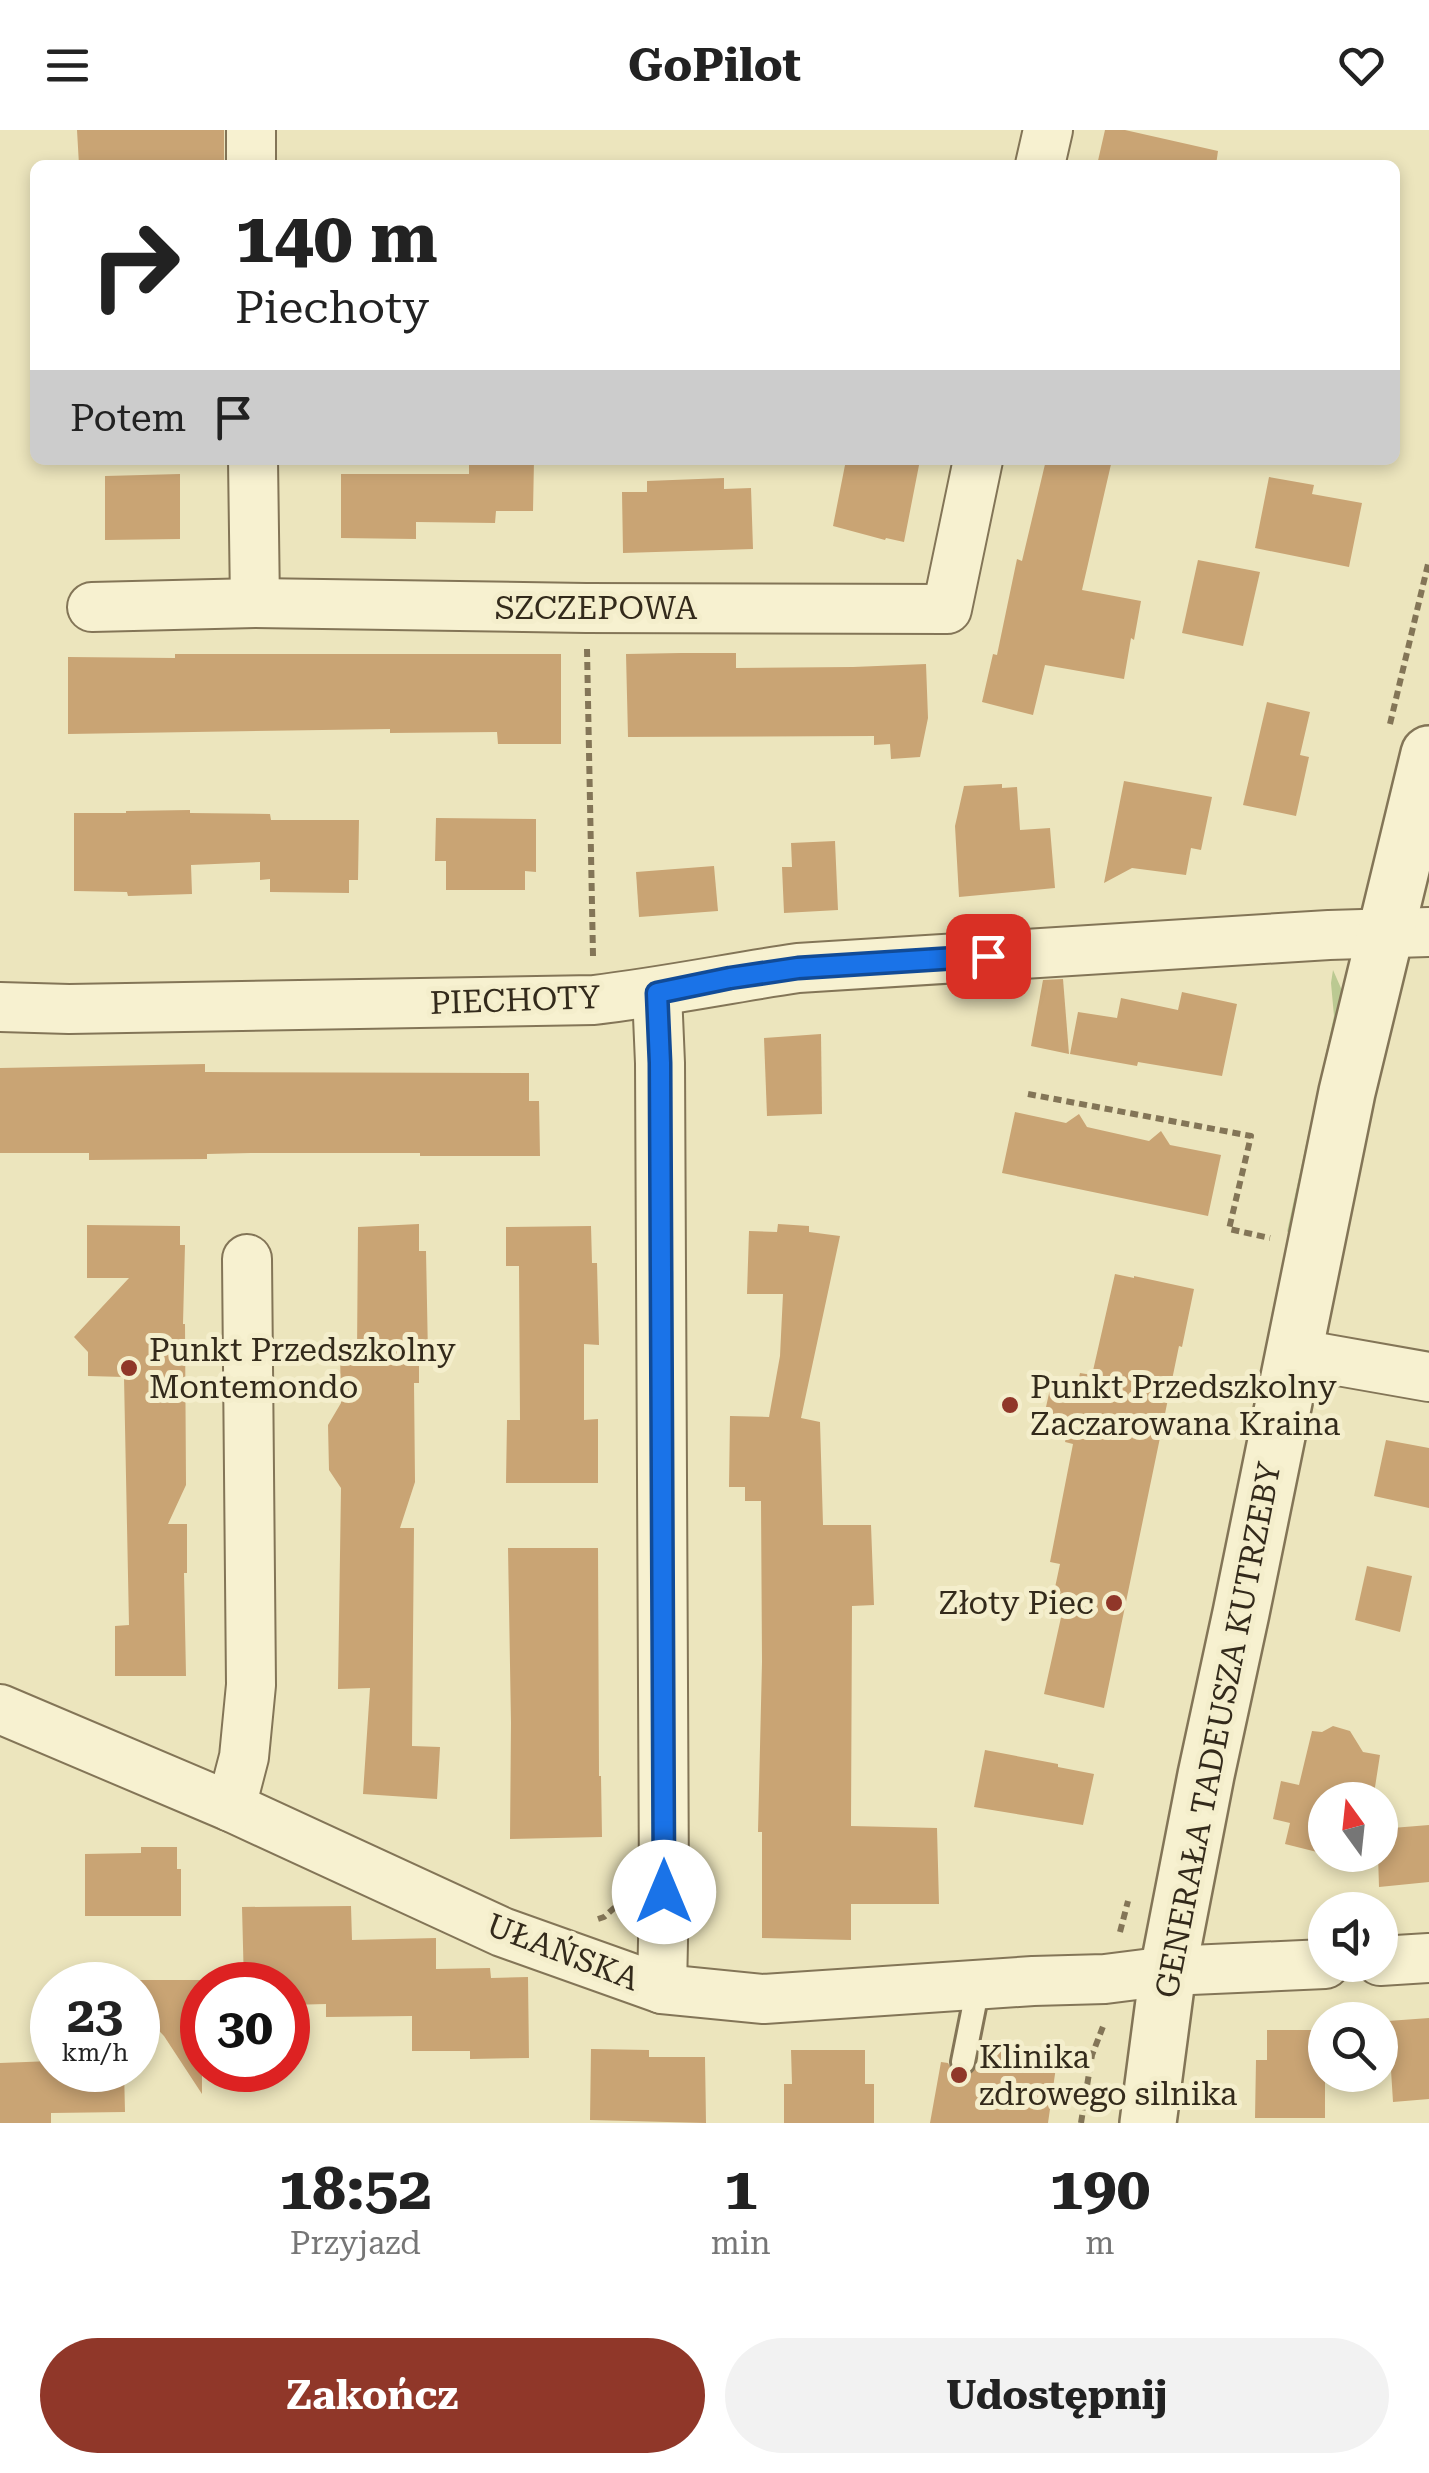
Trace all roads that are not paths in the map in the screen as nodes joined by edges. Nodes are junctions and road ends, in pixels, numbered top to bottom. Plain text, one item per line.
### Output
1 (250, 130) edge
2 (1048, 130) edge
3 (251, 160) edge
4 (1041, 160) edge
5 (253, 465) edge
6 (977, 465) edge
7 (255, 603) junction
8 (92, 607) dead end
9 (1429, 754) edge
10 (1408, 933) edge
11 (657, 993) junction
12 (0, 1007) edge
13 (248, 1259) dead end
14 (1293, 1354) junction
15 (1429, 1378) edge
16 (0, 1710) edge
17 (231, 1808) junction
18 (1429, 1958) edge
19 (1398, 1960) edge
20 (1308, 1965) edge
21 (1168, 1972) junction
22 (974, 1985) junction
23 (662, 1989) junction
24 (963, 2062) dead end
25 (1148, 2123) edge

1 - 3 street
2 - 4 street
5 - 7 street
6 - 7 street, SZCZEPOWA
7 - 8 street, SZCZEPOWA
9 - 10 street, GENERAŁA TADEUSZA KUTRZEBY
10 - 11 street, PIECHOTY
10 - 14 street, GENERAŁA TADEUSZA KUTRZEBY
11 - 12 street, PIECHOTY
11 - 23 street
13 - 17 street
14 - 15 street
14 - 21 street, GENERAŁA TADEUSZA KUTRZEBY
16 - 17 street, UŁAŃSKA
17 - 23 street, UŁAŃSKA
18 - 19 street
20 - 21 street, UŁAŃSKA
21 - 22 street, UŁAŃSKA
21 - 25 street, GENERAŁA TADEUSZA KUTRZEBY
22 - 23 street, UŁAŃSKA
22 - 24 lane

